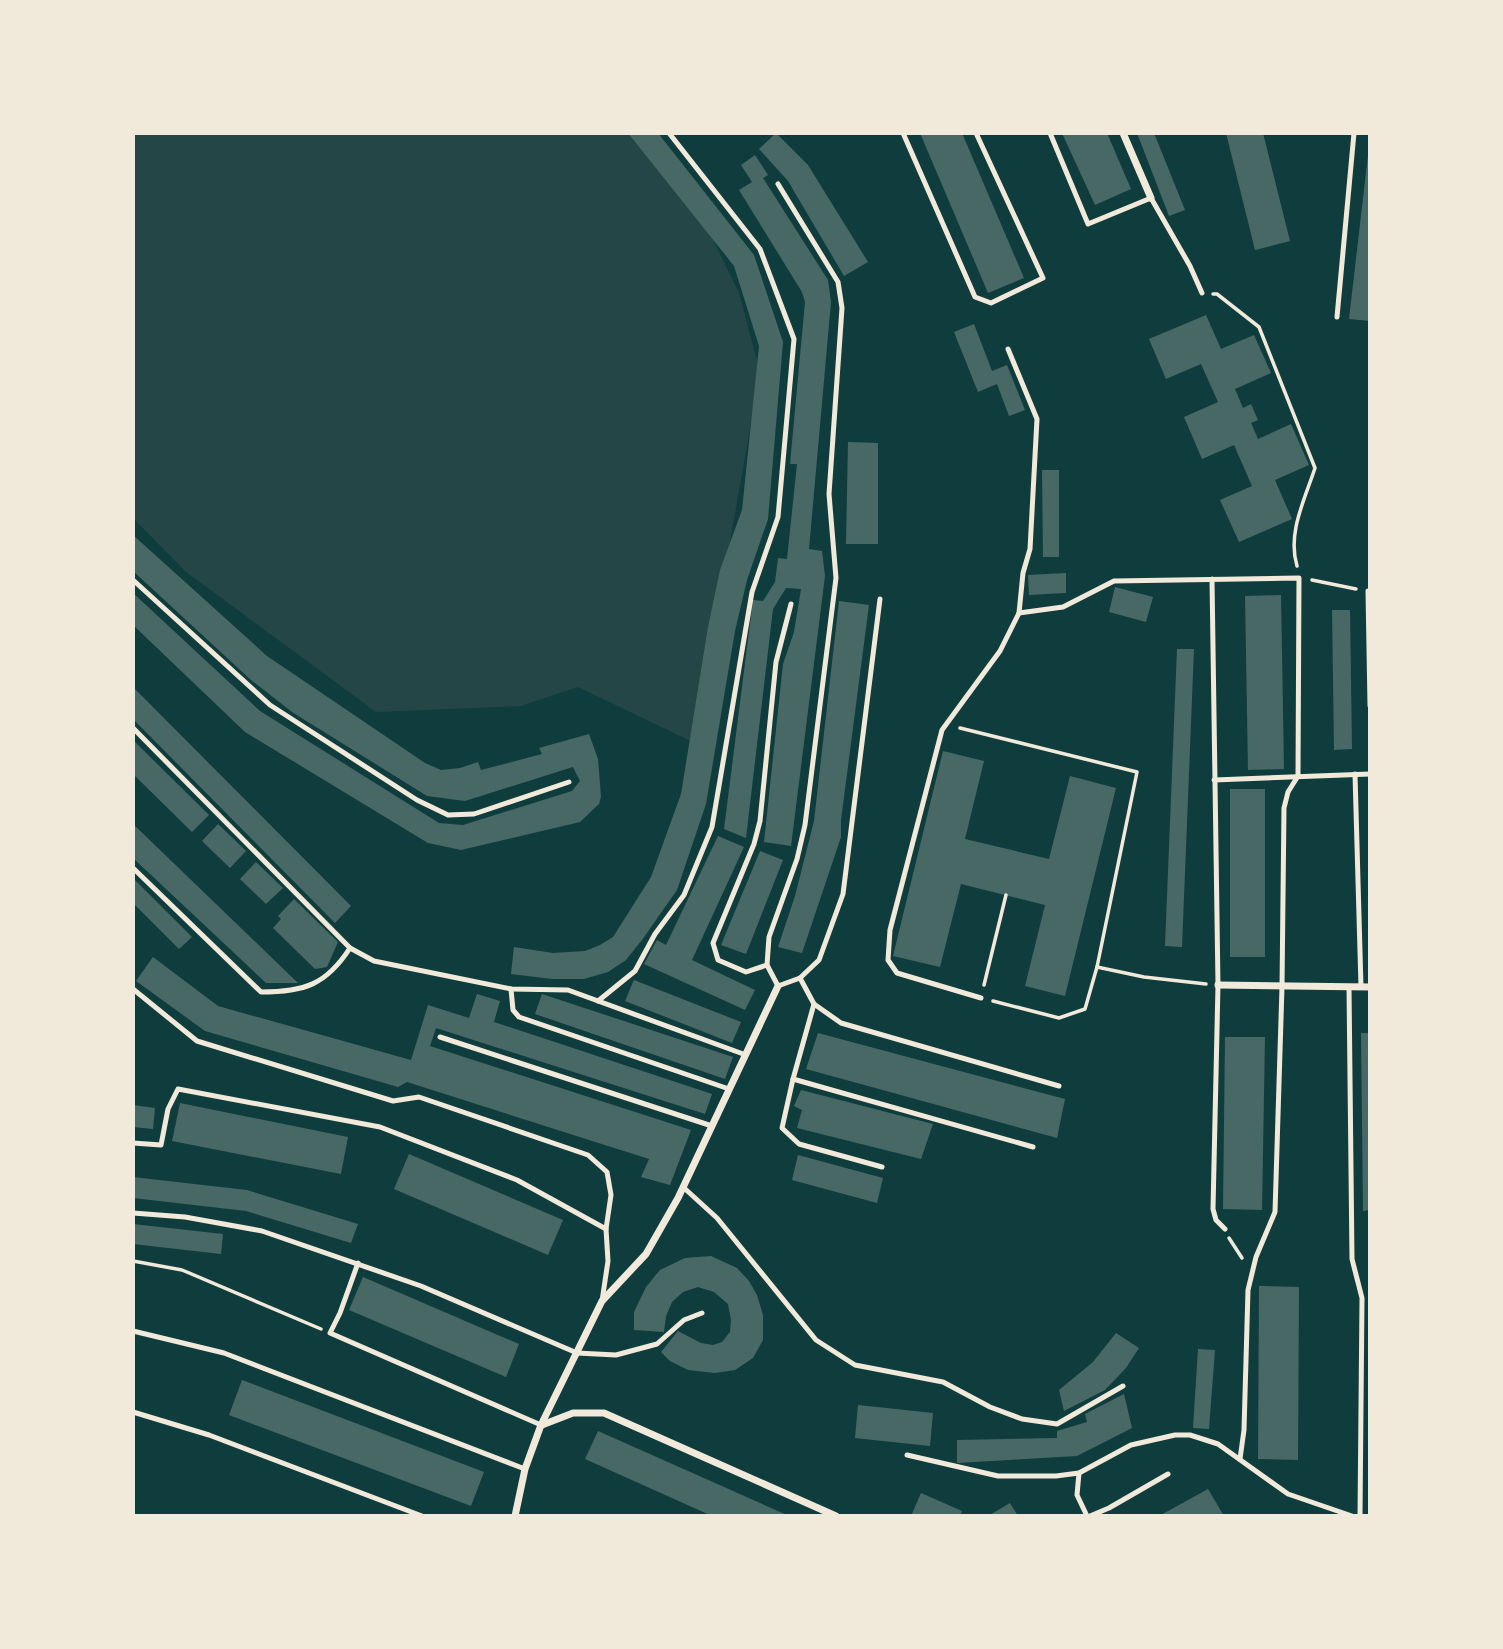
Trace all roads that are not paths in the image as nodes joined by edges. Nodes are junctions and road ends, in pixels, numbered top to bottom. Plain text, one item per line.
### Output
1 (670, 133) edge
2 (903, 133) edge
3 (976, 133) edge
4 (1050, 133) edge
5 (1123, 133) edge
6 (1353, 133) edge
7 (778, 184) dead end
8 (1151, 198) junction
9 (1202, 293) road end
10 (1337, 317) dead end
11 (1008, 349) dead end
12 (1212, 579) junction
13 (133, 580) edge
14 (1368, 591) edge
15 (880, 599) dead end
16 (791, 604) dead end
17 (1019, 613) junction
18 (1370, 706) edge
19 (133, 729) edge
20 (1355, 774) junction
21 (1370, 774) edge
22 (1298, 776) junction
23 (1214, 780) junction
24 (569, 782) dead end
25 (133, 868) edge
26 (350, 948) junction
27 (767, 965) junction
28 (800, 978) junction
29 (1218, 985) junction
30 (778, 986) junction
31 (1282, 987) junction
32 (1349, 987) junction
33 (1361, 987) junction
34 (1370, 987) edge
35 (133, 989) edge
36 (511, 989) junction
37 (981, 998) road end
38 (598, 1001) junction
39 (814, 1004) junction
40 (440, 1037) dead end
41 (746, 1055) junction
42 (793, 1079) junction
43 (1059, 1086) dead end
44 (729, 1089) junction
45 (712, 1126) junction
46 (133, 1143) edge
47 (1033, 1147) dead end
48 (882, 1167) dead end
49 (683, 1188) junction
50 (133, 1213) edge
51 (606, 1229) junction
52 (1225, 1229) dead end
53 (358, 1263) junction
54 (602, 1301) junction
55 (702, 1313) dead end
56 (133, 1331) edge
57 (577, 1353) junction
58 (1123, 1386) dead end
59 (133, 1412) edge
60 (541, 1425) junction
61 (907, 1455) dead end
62 (1240, 1459) junction
63 (525, 1469) junction
64 (1079, 1473) junction
65 (1168, 1474) dead end
66 (422, 1516) edge
67 (515, 1516) edge
68 (836, 1516) edge
69 (1089, 1516) edge
70 (1352, 1516) edge
71 (1360, 1516) edge

1 - 38 lane
2 - 3 lane
4 - 8 lane
5 - 8 street
6 - 10 lane
7 - 27 lane
8 - 9 lane
11 - 17 lane
12 - 17 lane
12 - 22 lane
12 - 23 lane
13 - 24 lane
14 - 18 lane
15 - 28 lane
16 - 27 lane
17 - 37 lane
19 - 26 lane
20 - 21 lane
20 - 22 lane
20 - 33 lane
22 - 23 lane
22 - 31 lane
23 - 29 lane
25 - 26 lane
26 - 36 lane
27 - 30 lane
28 - 30 lane
28 - 39 lane
29 - 31 street
29 - 52 lane
30 - 41 street
31 - 32 street
31 - 62 lane
32 - 33 street
32 - 71 lane
33 - 34 street
35 - 51 lane
36 - 38 lane
36 - 44 lane
38 - 41 lane
39 - 42 lane
39 - 43 lane
40 - 45 lane
41 - 44 street
42 - 47 lane
42 - 48 lane
44 - 45 street
45 - 49 street
46 - 51 lane
49 - 54 street
49 - 58 lane
50 - 53 lane
51 - 54 lane
53 - 57 lane
53 - 60 lane
54 - 57 street
55 - 57 lane
56 - 63 lane
57 - 60 street
59 - 66 lane
60 - 63 street
60 - 68 street
61 - 64 lane
62 - 64 lane
62 - 70 lane
63 - 67 street
64 - 69 lane
65 - 69 lane

